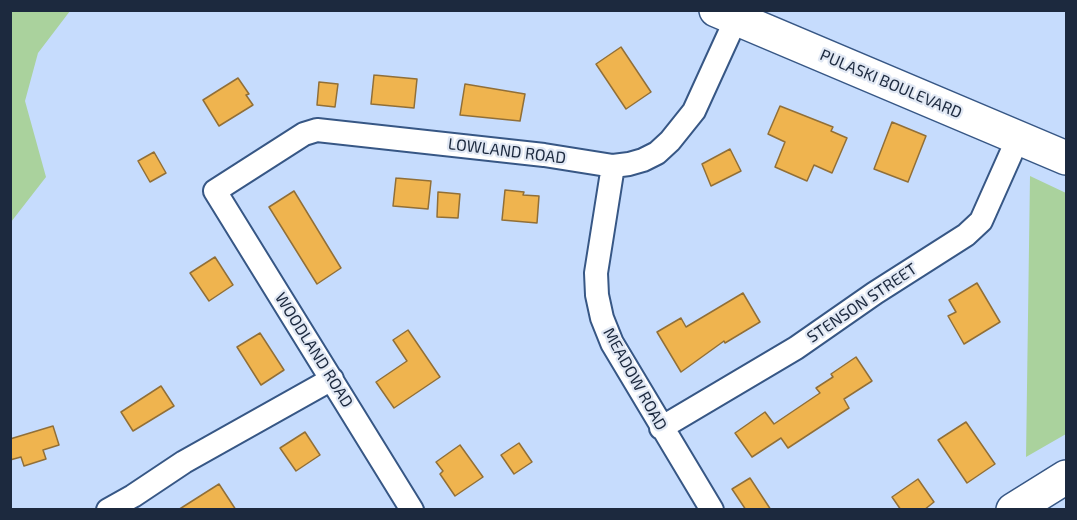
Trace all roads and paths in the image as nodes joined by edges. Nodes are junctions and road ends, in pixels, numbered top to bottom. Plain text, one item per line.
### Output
1 (726, 15) edge
2 (1018, 138) junction
3 (1066, 158) edge
4 (613, 166) junction
5 (215, 191) joint
6 (332, 380) junction
7 (661, 428) junction
8 (1066, 477) edge
9 (108, 510) edge
10 (411, 510) edge
11 (712, 510) edge
12 (1012, 510) edge

1 - 2 main road, PULASKI BOULEVARD
1 - 4 street, LOWLAND ROAD
2 - 3 main road, PULASKI BOULEVARD
2 - 7 street, STENSON STREET
4 - 5 street, LOWLAND ROAD
4 - 7 street, MEADOW ROAD
5 - 6 street, WOODLAND ROAD
6 - 9 street
6 - 10 street, WOODLAND ROAD
7 - 11 street, MEADOW ROAD
8 - 12 main road

